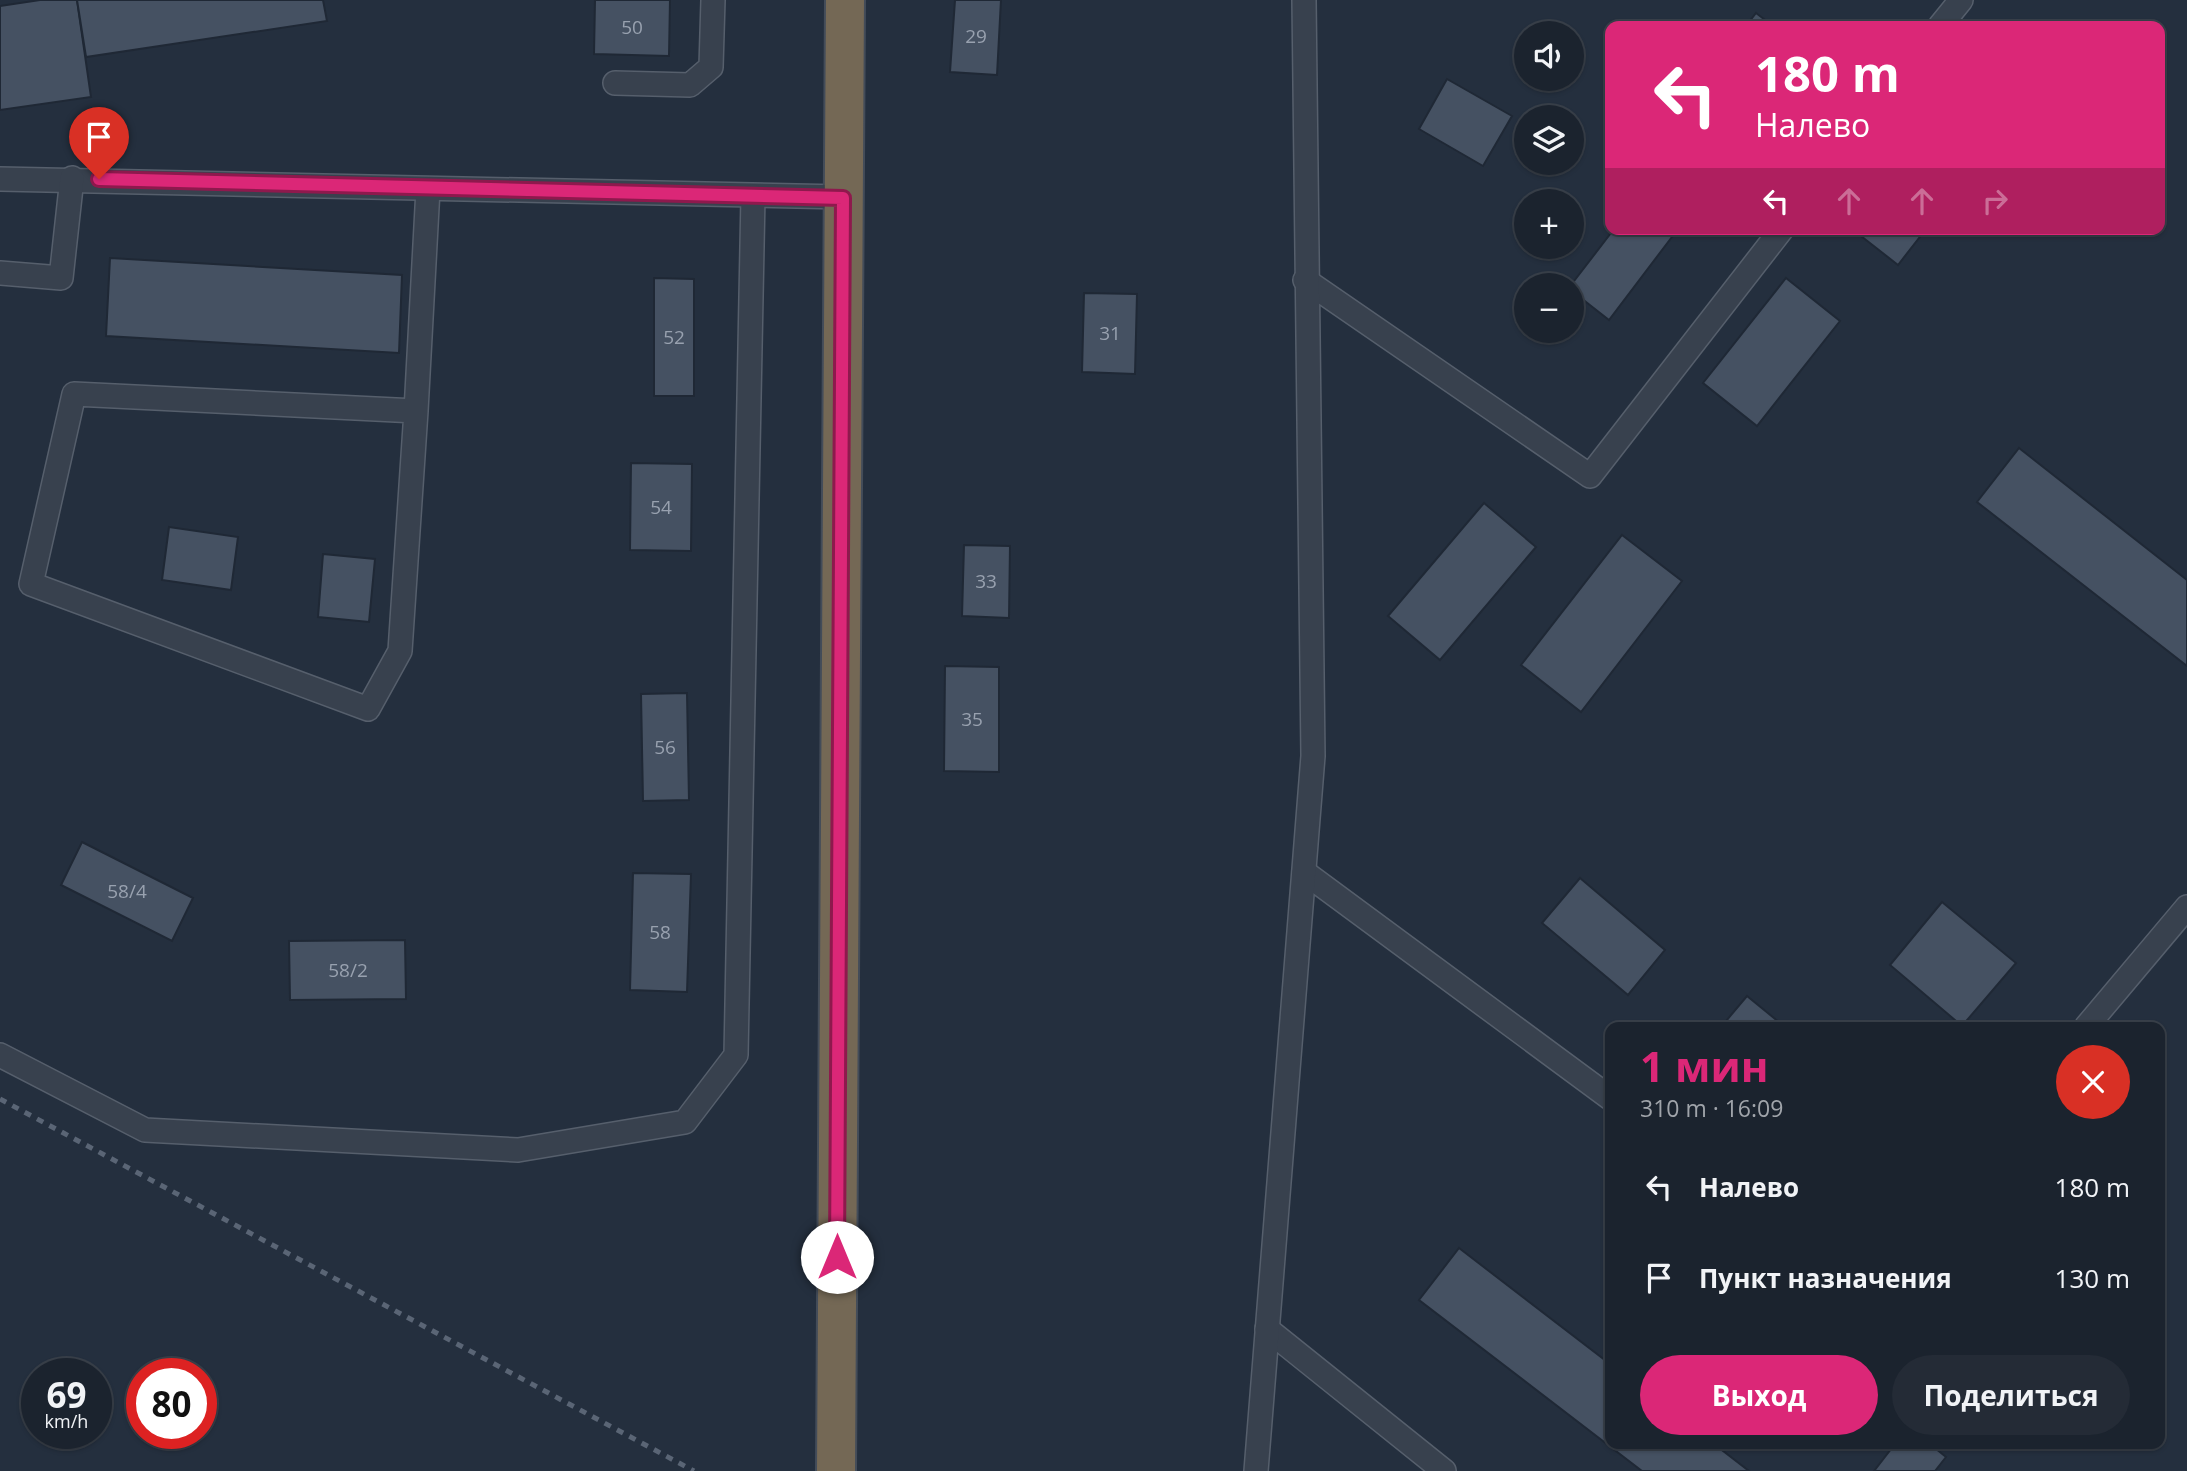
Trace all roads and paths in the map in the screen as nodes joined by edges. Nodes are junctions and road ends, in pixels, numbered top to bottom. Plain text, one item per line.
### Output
1 (713, 0) edge
2 (845, 0) edge
3 (1304, 0) edge
4 (1961, 0) edge
5 (1944, 21) edge
6 (615, 83) dead end
7 (72, 178) junction
8 (0, 179) edge
9 (428, 190) junction
10 (753, 196) junction
11 (843, 198) junction
12 (1777, 235) edge
13 (0, 273) edge
14 (1305, 280) junction
15 (416, 411) junction
16 (1304, 872) junction
17 (2187, 907) edge
18 (2090, 1022) edge
19 (0, 1055) edge
20 (1605, 1094) edge
21 (1267, 1329) junction
22 (836, 1471) edge
23 (1256, 1471) edge
24 (1444, 1471) edge

1 - 6 lane
2 - 11 highway
3 - 14 lane
4 - 5 lane
7 - 8 lane
7 - 9 lane
7 - 13 lane
9 - 10 lane
9 - 15 lane
10 - 11 lane
10 - 19 lane
11 - 22 highway
12 - 14 lane
14 - 16 lane
15 - 15 lane
16 - 20 lane
16 - 21 lane
17 - 18 lane
21 - 23 lane
21 - 24 lane

